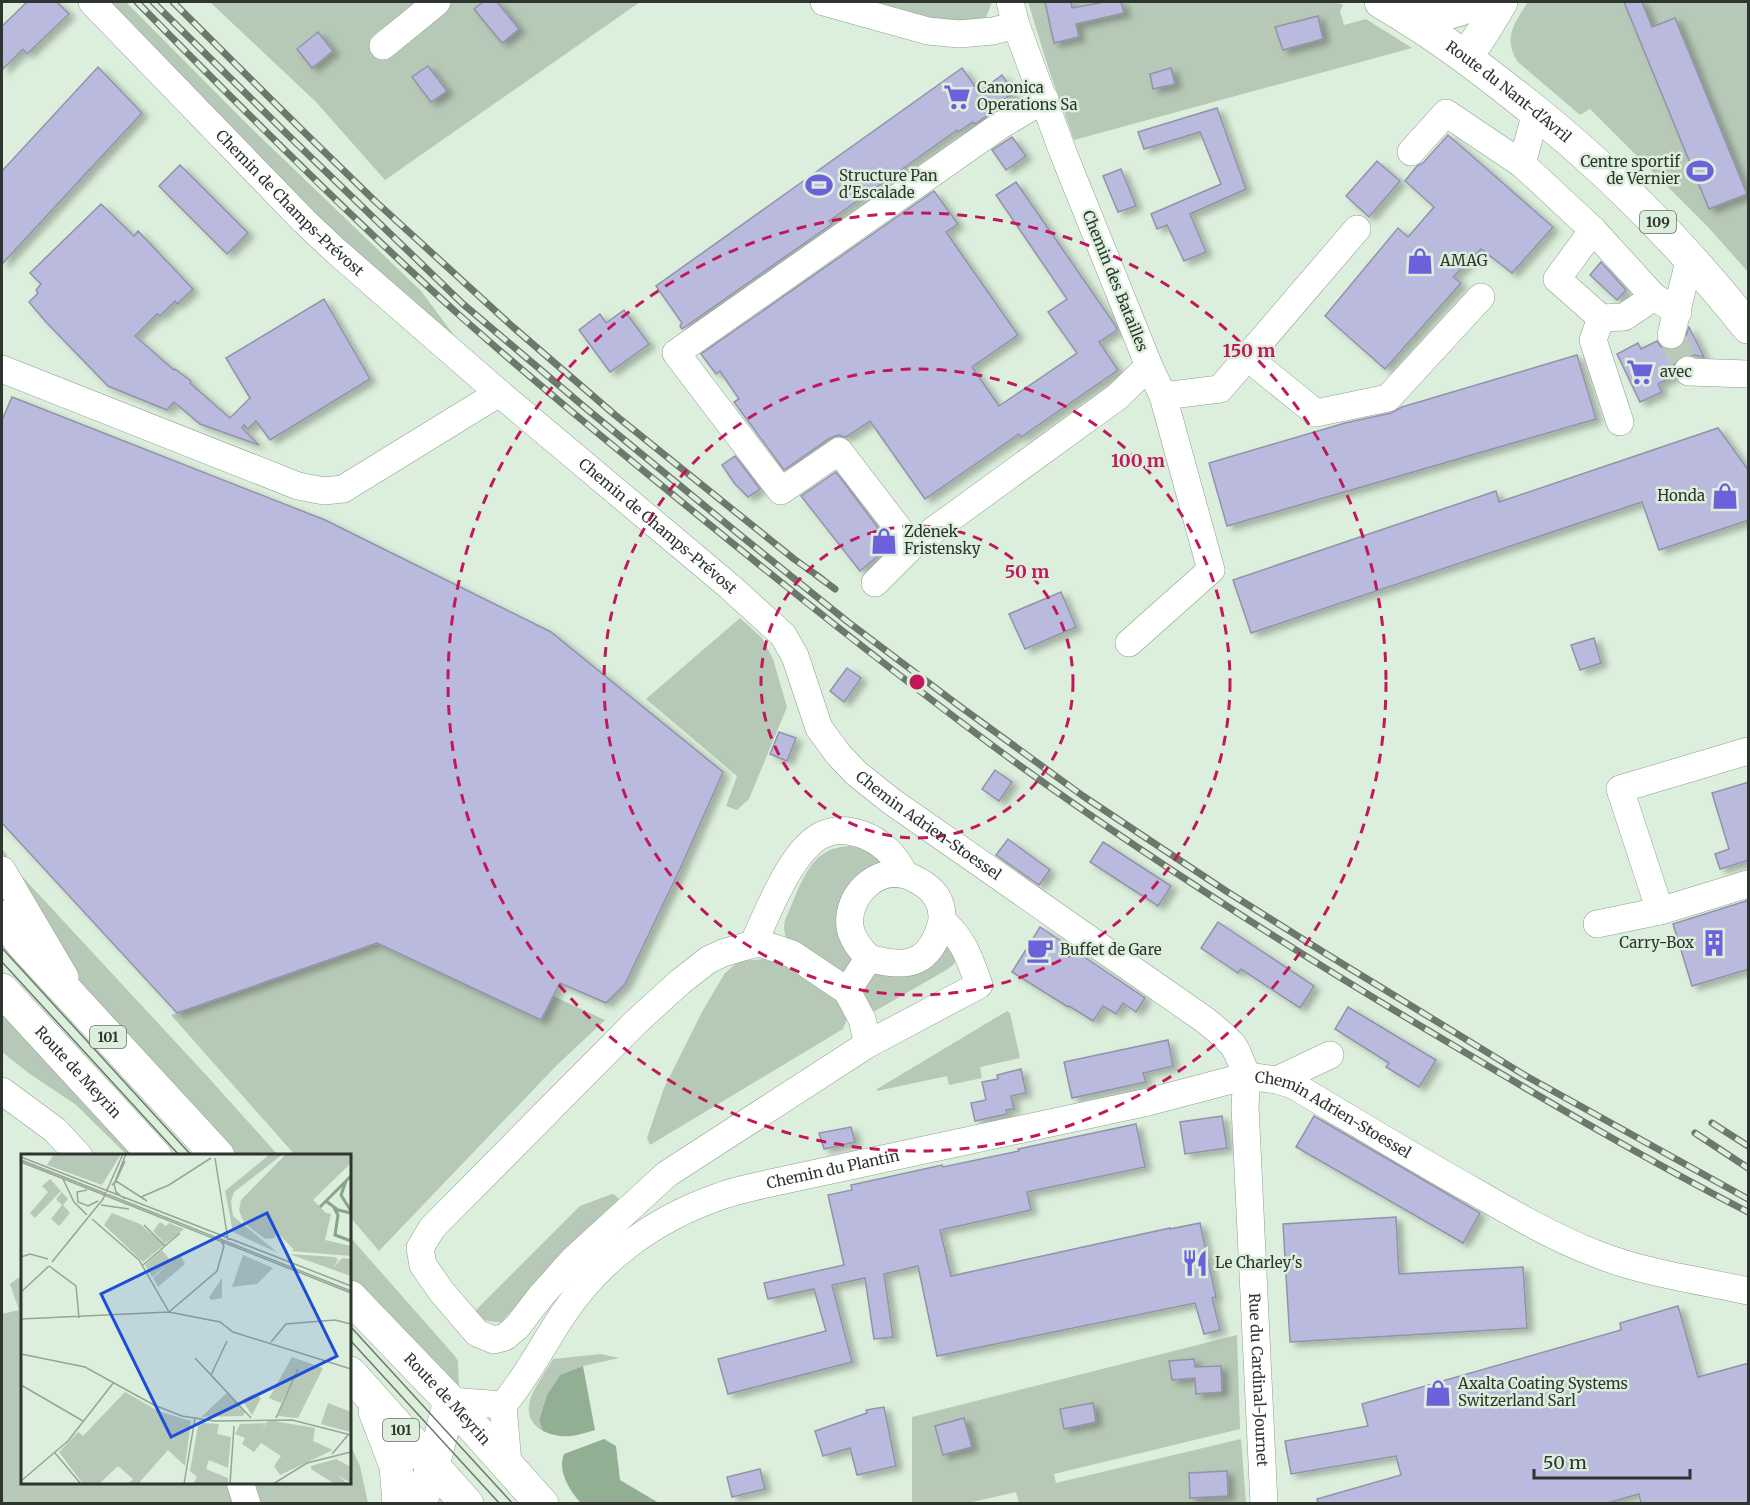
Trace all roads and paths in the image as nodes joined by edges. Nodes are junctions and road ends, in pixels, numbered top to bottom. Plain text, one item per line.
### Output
1 (92, 2) edge
2 (437, 2) edge
3 (824, 2) edge
4 (1473, 2) edge
5 (1501, 2) edge
6 (1388, 6) edge
7 (1013, 13) edge
8 (383, 46) dead end
9 (1466, 57) junction
10 (1045, 99) junction
11 (1536, 112) junction
12 (1411, 152) dead end
13 (1522, 164) junction
14 (1358, 229) dead end
15 (1593, 230) junction
16 (1690, 257) junction
17 (1480, 297) dead end
18 (1654, 297) junction
19 (1601, 318) junction
20 (1749, 327) edge
21 (1247, 357) junction
22 (1149, 366) junction
23 (2, 369) edge
24 (1688, 370) dead end
25 (1749, 374) edge
26 (499, 393) junction
27 (1163, 396) junction
28 (1620, 422) dead end
29 (912, 546) junction
30 (875, 583) dead end
31 (1129, 643) dead end
32 (801, 674) joint
33 (1749, 751) edge
34 (2, 870) edge
35 (904, 874) junction
36 (1747, 878) edge
37 (1657, 905) junction
38 (2, 917) edge
39 (942, 921) junction
40 (1597, 924) dead end
41 (753, 944) junction
42 (868, 958) junction
43 (2, 990) edge
44 (847, 991) junction
45 (85, 1012) junction
46 (868, 1044) junction
47 (1330, 1056) dead end
48 (1248, 1076) junction
49 (1277, 1080) junction
50 (2, 1091) edge
51 (78, 1154) edge
52 (154, 1154) edge
53 (217, 1154) edge
54 (1749, 1291) edge
55 (351, 1298) edge
56 (359, 1384) edge
57 (450, 1401) junction
58 (503, 1405) junction
59 (508, 1464) junction
60 (433, 1465) junction
61 (241, 1484) edge
62 (247, 1503) edge
63 (399, 1503) edge
64 (420, 1503) edge
65 (467, 1503) edge
66 (542, 1503) edge
67 (1264, 1503) edge

1 - 26 street, Chemin de Champs-Prévost
2 - 8 street
3 - 7 street
4 - 6 main road
5 - 9 main road
6 - 9 main road, Route du Nant-d'Avril / 109
7 - 10 street, Chemin des Batailles
9 - 11 main road, Route du Nant-d'Avril / 109
10 - 22 street, Chemin des Batailles
10 - 29 street
11 - 13 street
11 - 16 main road, Route du Nant-d'Avril / 109
12 - 13 street
13 - 15 street
14 - 21 street
15 - 18 street
15 - 19 street
16 - 18 street
16 - 20 main road, Route du Nant-d'Avril / 109
17 - 21 street
18 - 19 street
19 - 28 street
21 - 27 street
22 - 27 street
22 - 29 street, Chemin des Batailles
23 - 26 street
24 - 25 street
26 - 32 street, Chemin de Champs-Prévost
27 - 31 street
29 - 30 street, Chemin des Batailles
32 - 48 street, Chemin Adrien-Stoessel
33 - 37 street
34 - 45 street
35 - 39 street
35 - 41 street
35 - 42 street
36 - 37 street
37 - 40 street
38 - 45 main road, 101
39 - 42 street
39 - 46 street
41 - 44 street
41 - 46 street
42 - 44 street
43 - 52 main road, Route de Meyrin
44 - 46 street
45 - 53 main road, 101
47 - 49 street
48 - 49 street, Chemin Adrien-Stoessel
48 - 58 street, Chemin du Plantin
48 - 67 street, Rue du Cardinal-Journet
49 - 54 street, Chemin Adrien-Stoessel
50 - 51 street
55 - 57 main road, Route de Meyrin
56 - 60 main road, 101
56 - 63 main road
57 - 58 street
57 - 59 main road, Route de Meyrin
57 - 60 main road
58 - 59 street
59 - 66 main road, Route de Meyrin
60 - 64 main road
60 - 65 main road, 101
61 - 62 street

